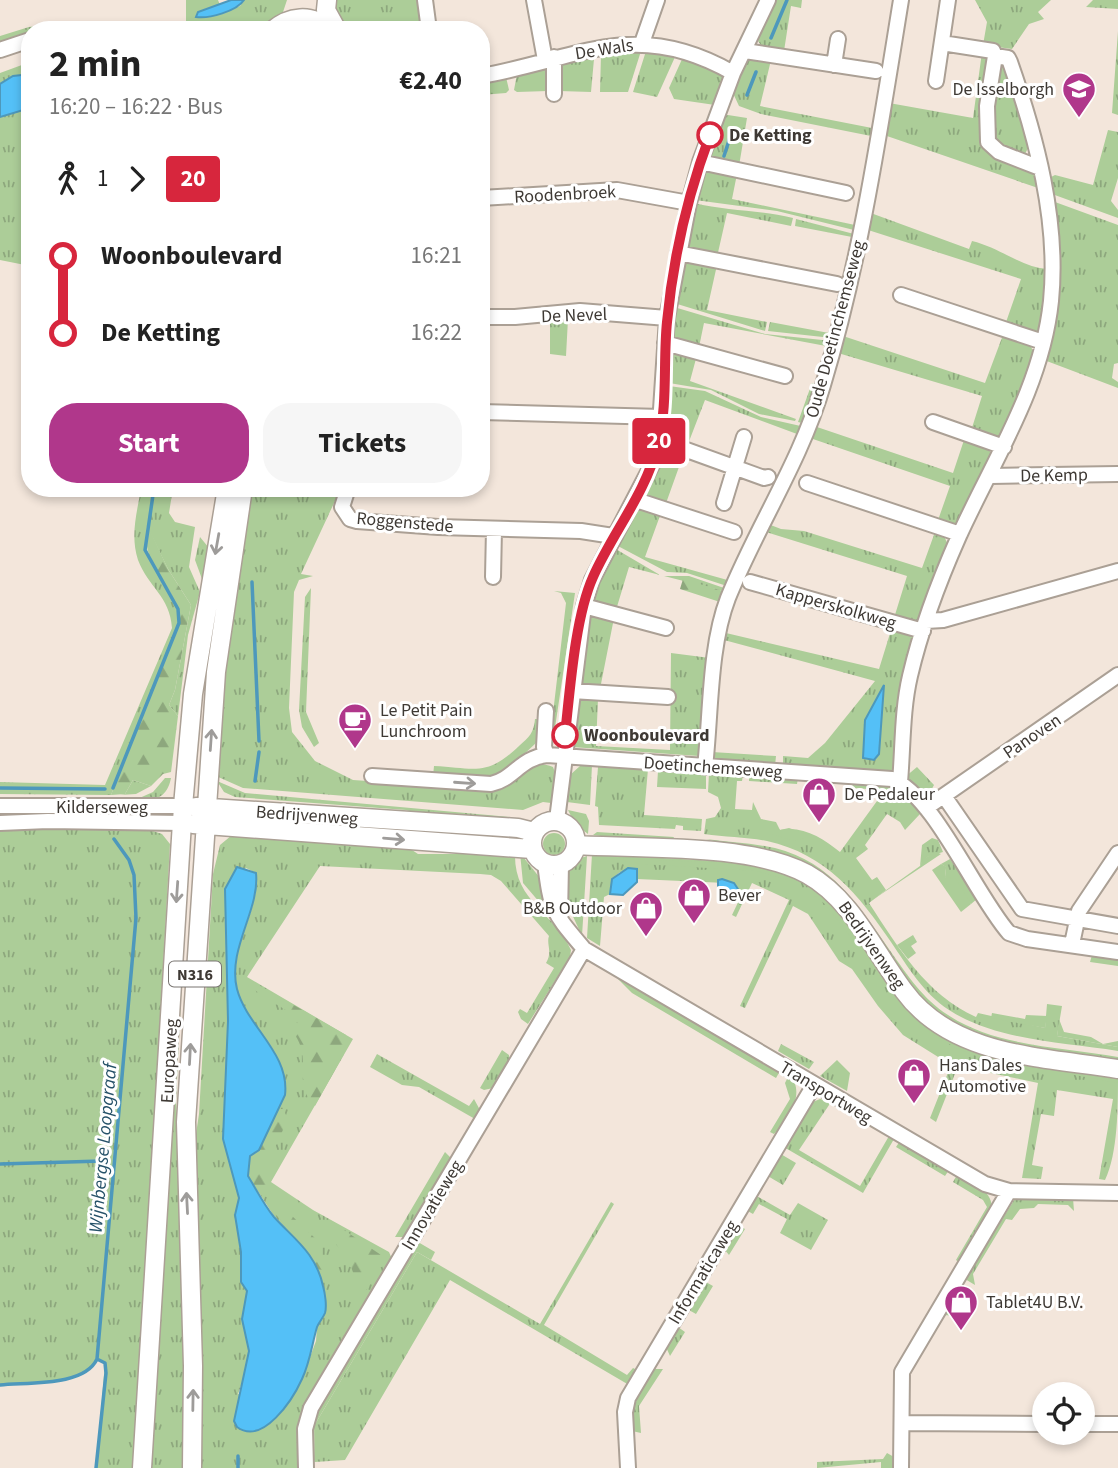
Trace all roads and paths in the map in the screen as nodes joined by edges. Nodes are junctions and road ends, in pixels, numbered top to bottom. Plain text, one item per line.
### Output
1 (292, 0) edge
2 (298, 0) edge
3 (321, 0) edge
4 (327, 0) edge
5 (425, 0) edge
6 (534, 0) edge
7 (657, 0) edge
8 (768, 0) edge
9 (901, 0) edge
10 (948, 0) edge
11 (291, 21) edge
12 (291, 21) edge
13 (328, 21) edge
14 (329, 21) edge
15 (428, 21) edge
16 (838, 39) dead end
17 (21, 43) edge
18 (642, 43) junction
19 (942, 43) junction
20 (0, 50) edge
21 (745, 51) junction
22 (995, 56) junction
23 (549, 58) junction
24 (834, 65) junction
25 (876, 71) dead end
26 (733, 73) junction
27 (490, 74) edge
28 (936, 81) dead end
29 (554, 94) dead end
30 (700, 162) junction
31 (1040, 168) junction
32 (846, 193) dead end
33 (490, 197) edge
34 (689, 203) junction
35 (678, 253) junction
36 (837, 284) dead end
37 (901, 295) dead end
38 (490, 317) edge
39 (667, 318) junction
40 (1043, 342) junction
41 (665, 343) junction
42 (785, 376) dead end
43 (490, 412) edge
44 (661, 417) junction
45 (933, 422) dead end
46 (744, 437) dead end
47 (659, 440) junction
48 (1004, 447) junction
49 (735, 468) junction
50 (1118, 474) edge
51 (991, 476) junction
52 (768, 477) dead end
53 (807, 483) dead end
54 (226, 497) edge
55 (242, 497) edge
56 (345, 497) edge
57 (636, 500) junction
58 (724, 503) dead end
59 (494, 529) junction
60 (734, 532) dead end
61 (960, 534) junction
62 (613, 536) junction
63 (1118, 571) edge
64 (493, 576) dead end
65 (750, 582) dead end
66 (584, 606) junction
67 (924, 626) junction
68 (666, 628) dead end
69 (1118, 675) edge
70 (572, 691) junction
71 (668, 697) dead end
72 (546, 711) dead end
73 (544, 734) junction
74 (547, 755) junction
75 (563, 758) junction
76 (527, 759) junction
77 (705, 766) junction
78 (372, 776) dead end
79 (900, 782) junction
80 (944, 796) junction
81 (0, 806) edge
82 (926, 808) junction
83 (182, 815) junction
84 (204, 817) junction
85 (557, 820) junction
86 (0, 823) edge
87 (533, 840) junction
88 (576, 845) junction
89 (1118, 853) edge
90 (553, 864) junction
91 (1076, 919) junction
92 (1118, 926) edge
93 (1072, 944) junction
94 (584, 949) junction
95 (1118, 952) edge
96 (1118, 1069) edge
97 (814, 1085) junction
98 (1009, 1191) junction
99 (1118, 1193) edge
100 (902, 1423) junction
101 (1032, 1424) edge
102 (1095, 1424) edge
103 (1118, 1424) edge
104 (142, 1468) edge
105 (192, 1468) edge
106 (306, 1468) edge
107 (628, 1468) edge
108 (901, 1468) edge

1 - 11 main road
2 - 12 main road
3 - 13 main road
4 - 14 main road
5 - 15 street
6 - 23 street
7 - 18 street
8 - 21 street
9 - 77 street, Oude Doetinchemseweg
10 - 19 street
16 - 24 street
17 - 20 street
18 - 23 street, De Wals
18 - 26 street, De Wals
19 - 22 street
19 - 28 street
21 - 24 street
21 - 26 street
22 - 31 street
22 - 31 street
23 - 27 street, De Wals
23 - 29 street, De Wals
24 - 25 street
26 - 30 street
30 - 32 street
30 - 34 street
31 - 40 street
33 - 34 street, Roodenbroek
34 - 35 street
35 - 36 street
35 - 39 street
37 - 40 street
38 - 39 street, De Nevel
39 - 41 street
40 - 48 street
41 - 42 street
41 - 44 street
43 - 44 street
44 - 47 street
45 - 48 street
46 - 49 street
47 - 49 street
47 - 57 street
48 - 51 street
49 - 52 street
49 - 58 street
50 - 51 street, De Kemp
51 - 61 street
53 - 61 street
54 -> 83 main road, Europaweg / N316
84 -> 55 main road, Europaweg / N316
56 - 59 street, Roggenstede
57 - 60 street
57 - 62 street
59 - 62 street, Roggenstede
59 - 64 street
61 - 67 street
62 - 66 street
63 - 67 street
65 - 67 street, Kapperskolkweg
66 - 68 street
66 - 70 street
67 - 79 street
69 - 80 street, Panoven
70 - 71 street
70 - 75 street
72 - 73 street, Doetinchemseweg
73 - 74 street, Doetinchemseweg
73 - 76 street, Doetinchemseweg
74 - 75 street, Doetinchemseweg
74 - 76 street, Doetinchemseweg
75 - 77 street, Doetinchemseweg
75 - 85 street
78 -> 76 street, Doetinchemseweg
77 - 79 street, Doetinchemseweg
79 - 82 street
80 - 82 street, Panoven
80 - 91 street
81 - 83 street, Kilderseweg
82 - 93 street
83 - 84 main road, Kilderseweg
83 - 86 street, Kilderseweg
83 -> 104 main road, Europaweg / N316
84 - 87 main road, Bedrijvenweg
105 -> 84 main road, Europaweg / N316
85 - 87 main road
85 - 88 main road
87 - 90 main road
88 - 90 main road
88 - 96 main road, Bedrijvenweg
89 - 91 street
90 - 94 street, Transportweg
91 - 92 street
91 - 93 street
93 - 95 street
94 - 97 street, Transportweg
94 - 106 street, Innovatieweg
97 - 98 street, Transportweg
97 - 107 street, Informaticaweg
98 - 99 street, Transportweg
98 - 100 street
100 - 101 street
100 - 108 street
102 - 103 street

